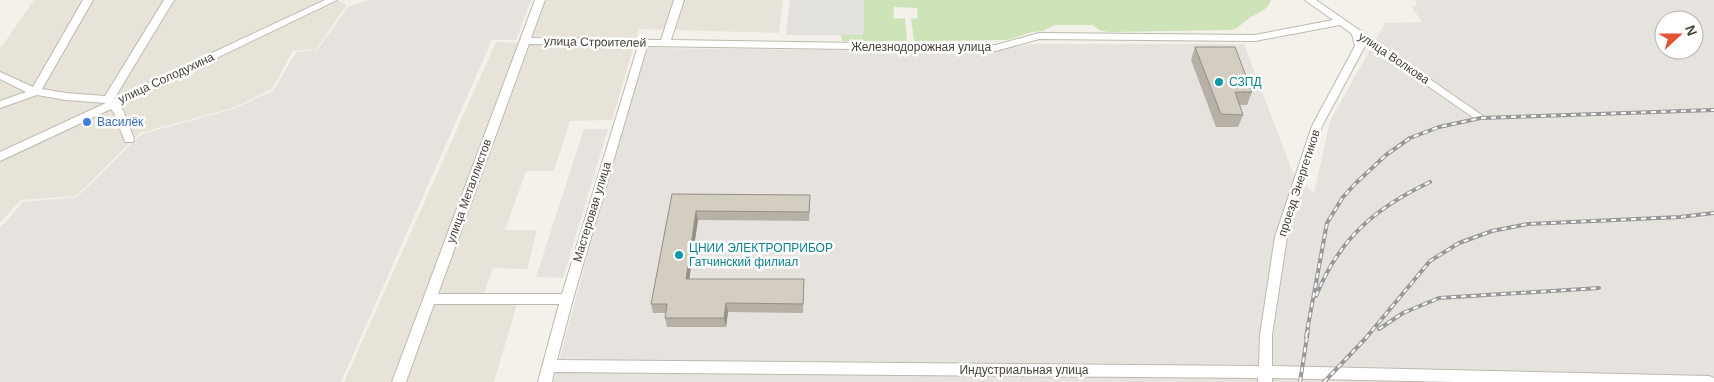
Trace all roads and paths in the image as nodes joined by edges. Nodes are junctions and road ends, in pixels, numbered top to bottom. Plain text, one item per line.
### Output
1 (88, 0) edge
2 (169, 0) edge
3 (332, 0) edge
4 (540, 0) edge
5 (678, 0) edge
6 (1310, 0) edge
7 (1340, 22) junction
8 (1357, 34) junction
9 (525, 41) junction
10 (643, 44) junction
11 (665, 44) junction
12 (0, 75) edge
13 (34, 92) junction
14 (110, 101) junction
15 (0, 106) edge
16 (1478, 116) dead end
17 (130, 139) dead end
18 (0, 157) edge
19 (429, 299) junction
20 (567, 299) junction
21 (549, 366) junction
22 (1266, 377) edge
23 (399, 382) edge
24 (545, 382) edge
25 (1709, 382) edge

1 - 13 street
2 - 14 street
3 - 14 street, улица Солодухина
4 - 9 street, улица Металлистов
5 - 11 street
6 - 7 street, улица Волкова
7 - 8 street, улица Волкова
7 - 11 street, Железнодорожная улица
8 - 16 street, улица Волкова
8 - 22 street, проезд Энергетиков
9 - 10 street, улица Строителей
9 - 19 street, улица Металлистов
10 - 11 street, улица Строителей
10 - 20 street, Мастеровая улица
12 - 13 street
13 - 14 street
13 - 15 street
14 - 17 street
14 - 18 street, улица Солодухина
19 - 20 street
19 - 23 street, улица Металлистов
20 - 21 street, Мастеровая улица
21 - 22 street, Индустриальная улица
21 - 24 street, Мастеровая улица
22 - 25 street, Индустриальная улица

